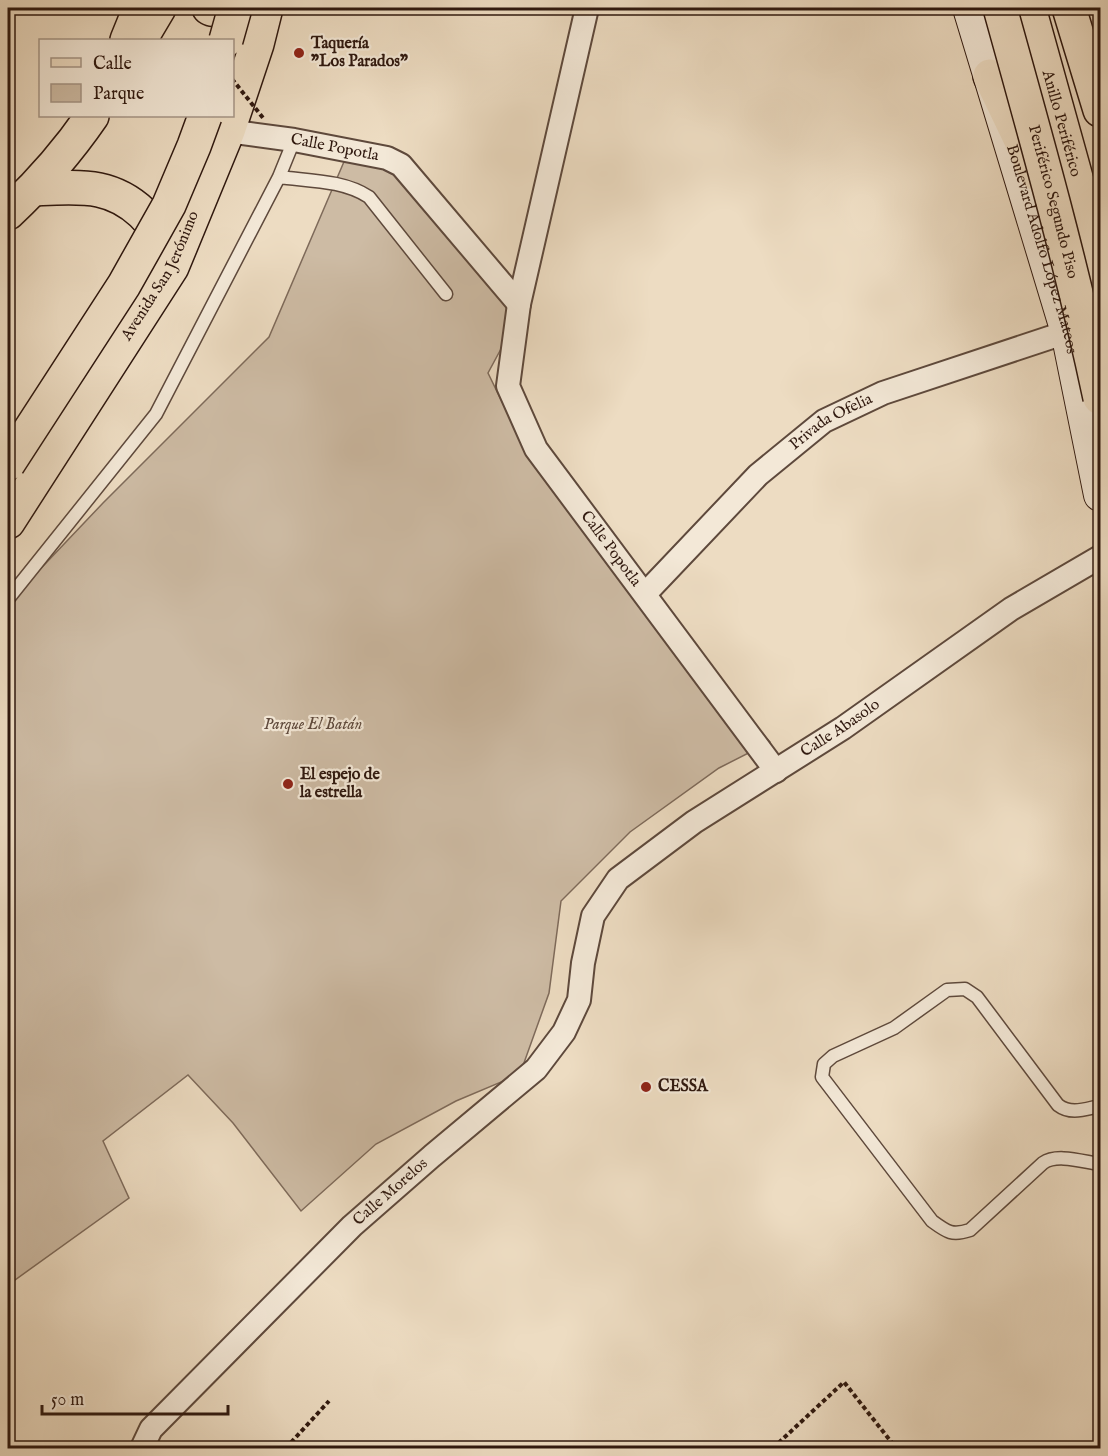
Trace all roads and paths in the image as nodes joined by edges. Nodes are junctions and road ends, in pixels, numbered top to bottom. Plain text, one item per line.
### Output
1 (140, 8) edge
2 (159, 8) edge
3 (209, 8) edge
4 (235, 8) edge
5 (244, 8) edge
6 (266, 8) edge
7 (587, 8) edge
8 (969, 8) edge
9 (1000, 8) edge
10 (1029, 8) edge
11 (1069, 8) edge
12 (127, 39) edge
13 (141, 39) edge
14 (226, 39) edge
15 (990, 76) junction
16 (234, 82) edge
17 (234, 89) edge
18 (1101, 110) edge
19 (91, 117) edge
20 (264, 119) dead end
21 (217, 123) edge
22 (294, 140) junction
23 (279, 177) junction
24 (34, 189) junction
25 (8, 213) edge
26 (172, 267) junction
27 (1101, 276) edge
28 (446, 294) dead end
29 (519, 304) junction
30 (1101, 306) edge
31 (1067, 332) junction
32 (1101, 398) edge
33 (8, 464) edge
34 (1101, 495) edge
35 (8, 522) edge
36 (1101, 557) edge
37 (645, 594) junction
38 (8, 599) edge
39 (776, 771) junction
40 (593, 916) joint
41 (1101, 1106) edge
42 (1101, 1164) edge
43 (328, 1401) dead end
44 (142, 1449) edge
45 (286, 1449) edge
46 (773, 1449) edge
47 (896, 1449) edge

1 - 12 main road
2 - 13 main road
3 - 5 main road
4 - 14 main road, bridge
6 - 17 main road, Avenida San Jerónimo
7 - 29 street, Calle Popotla
8 - 15 main road, Boulevard Adolfo López Mateos
9 - 32 main road, Periférico Segundo Piso, bridge
10 - 27 main road, Anillo Periférico
11 - 18 main road
15 - 30 main road
15 - 31 main road, Boulevard Adolfo López Mateos
16 - 20 path, bridge
19 - 24 main road
21 - 22 street, Calle Popotla
21 - 26 main road, Avenida San Jerónimo
21 - 33 main road, bridge
22 - 23 lane
22 - 29 street, Calle Popotla
23 - 28 lane
23 - 38 lane
24 - 25 main road
24 - 26 main road
26 - 35 main road, Avenida San Jerónimo
29 - 37 street, Calle Popotla
31 - 34 main road, Boulevard Adolfo López Mateos
31 - 37 street, Privada Ofelia
36 - 39 street, Calle Abasolo
37 - 39 street, Calle Popotla
39 - 40 street, Calle Abasolo
40 - 44 street, Calle Morelos
41 - 42 lane
43 - 45 path
46 - 47 path

